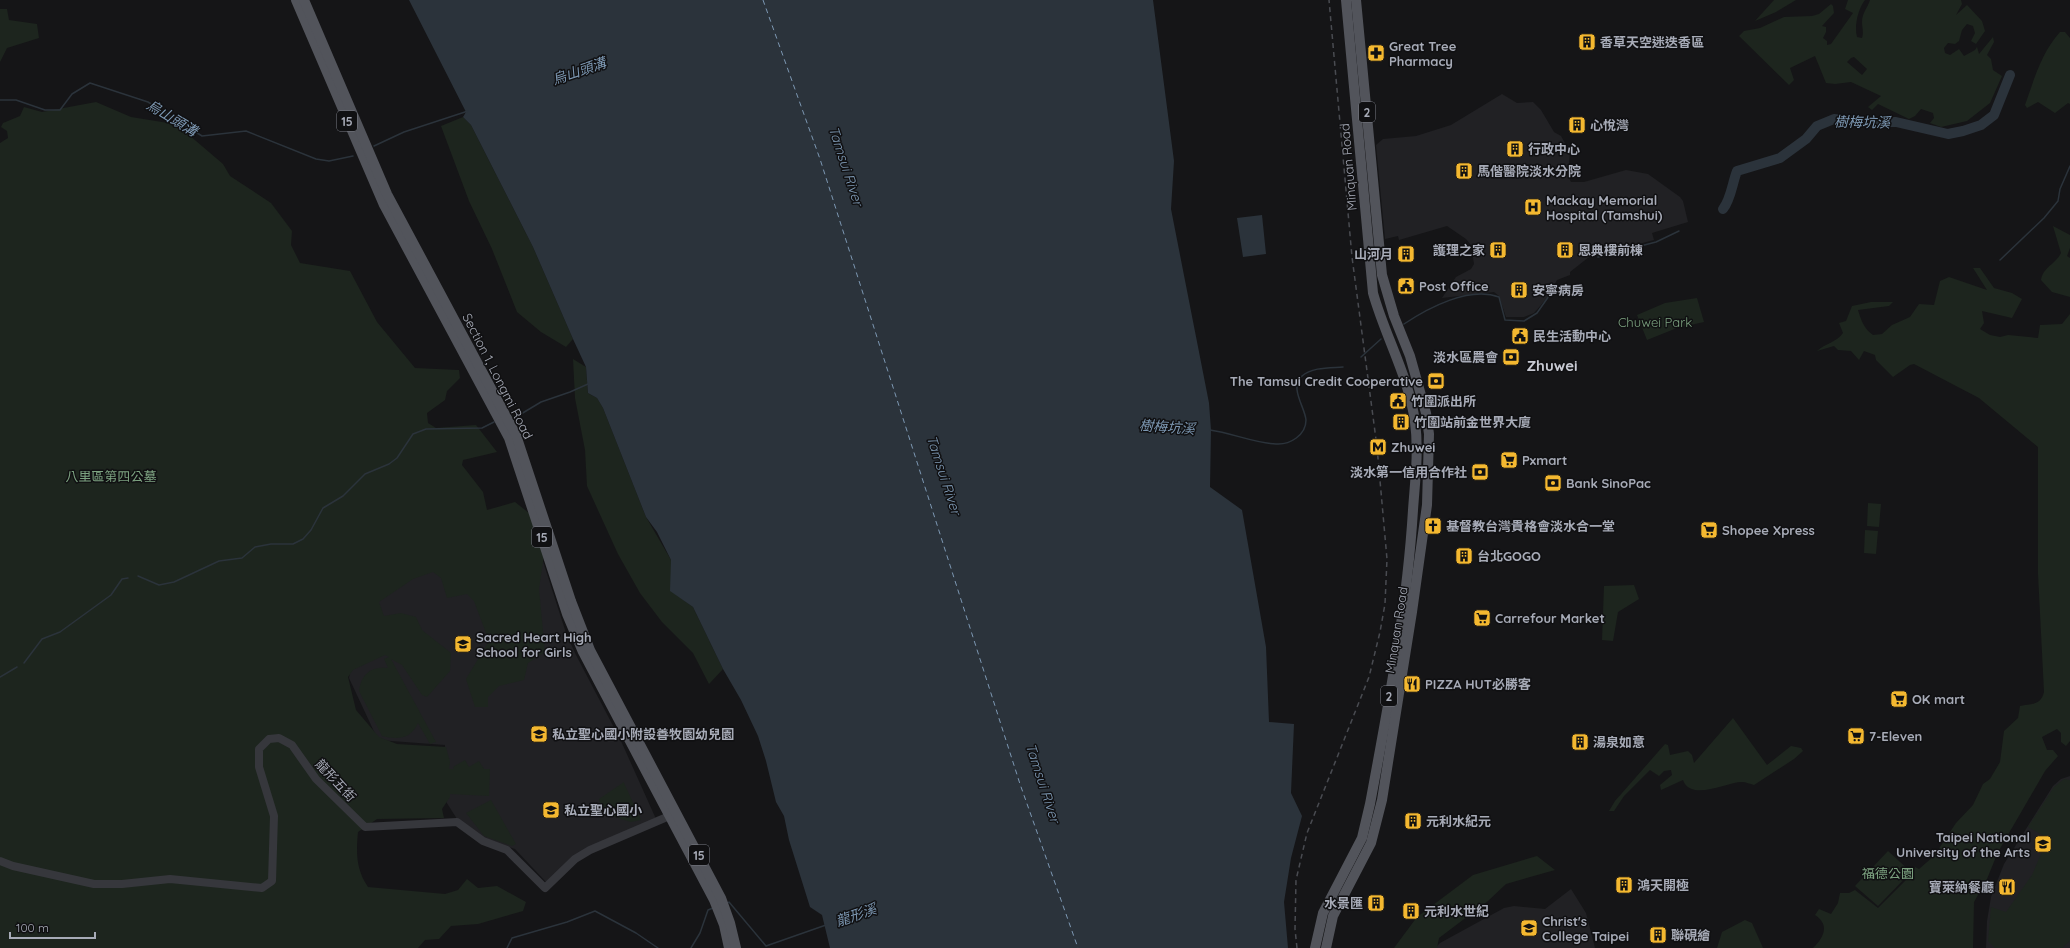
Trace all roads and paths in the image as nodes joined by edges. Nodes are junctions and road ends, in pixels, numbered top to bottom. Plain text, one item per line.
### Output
1 (296, 0) edge
2 (304, 0) edge
3 (1346, 0) edge
4 (1356, 0) edge
5 (406, 239) junction
6 (673, 814) junction
7 (0, 861) edge
8 (727, 924) junction
9 (729, 948) edge
10 (736, 948) edge
11 (1315, 948) edge
12 (1326, 948) edge

1 - 5 main road, 15
2 - 5 main road, 15
3 - 11 main road, Minquan Road / 2
4 - 12 main road, Minquan Road / 2
5 - 6 main road, Section 1, Longmi Road / 15
6 - 7 street, 龍形五街
6 - 8 main road, Section 1, Longmi Road / 15
8 - 9 main road, Section 1, Longmi Road / 15
8 - 10 main road, Section 1, Longmi Road / 15

